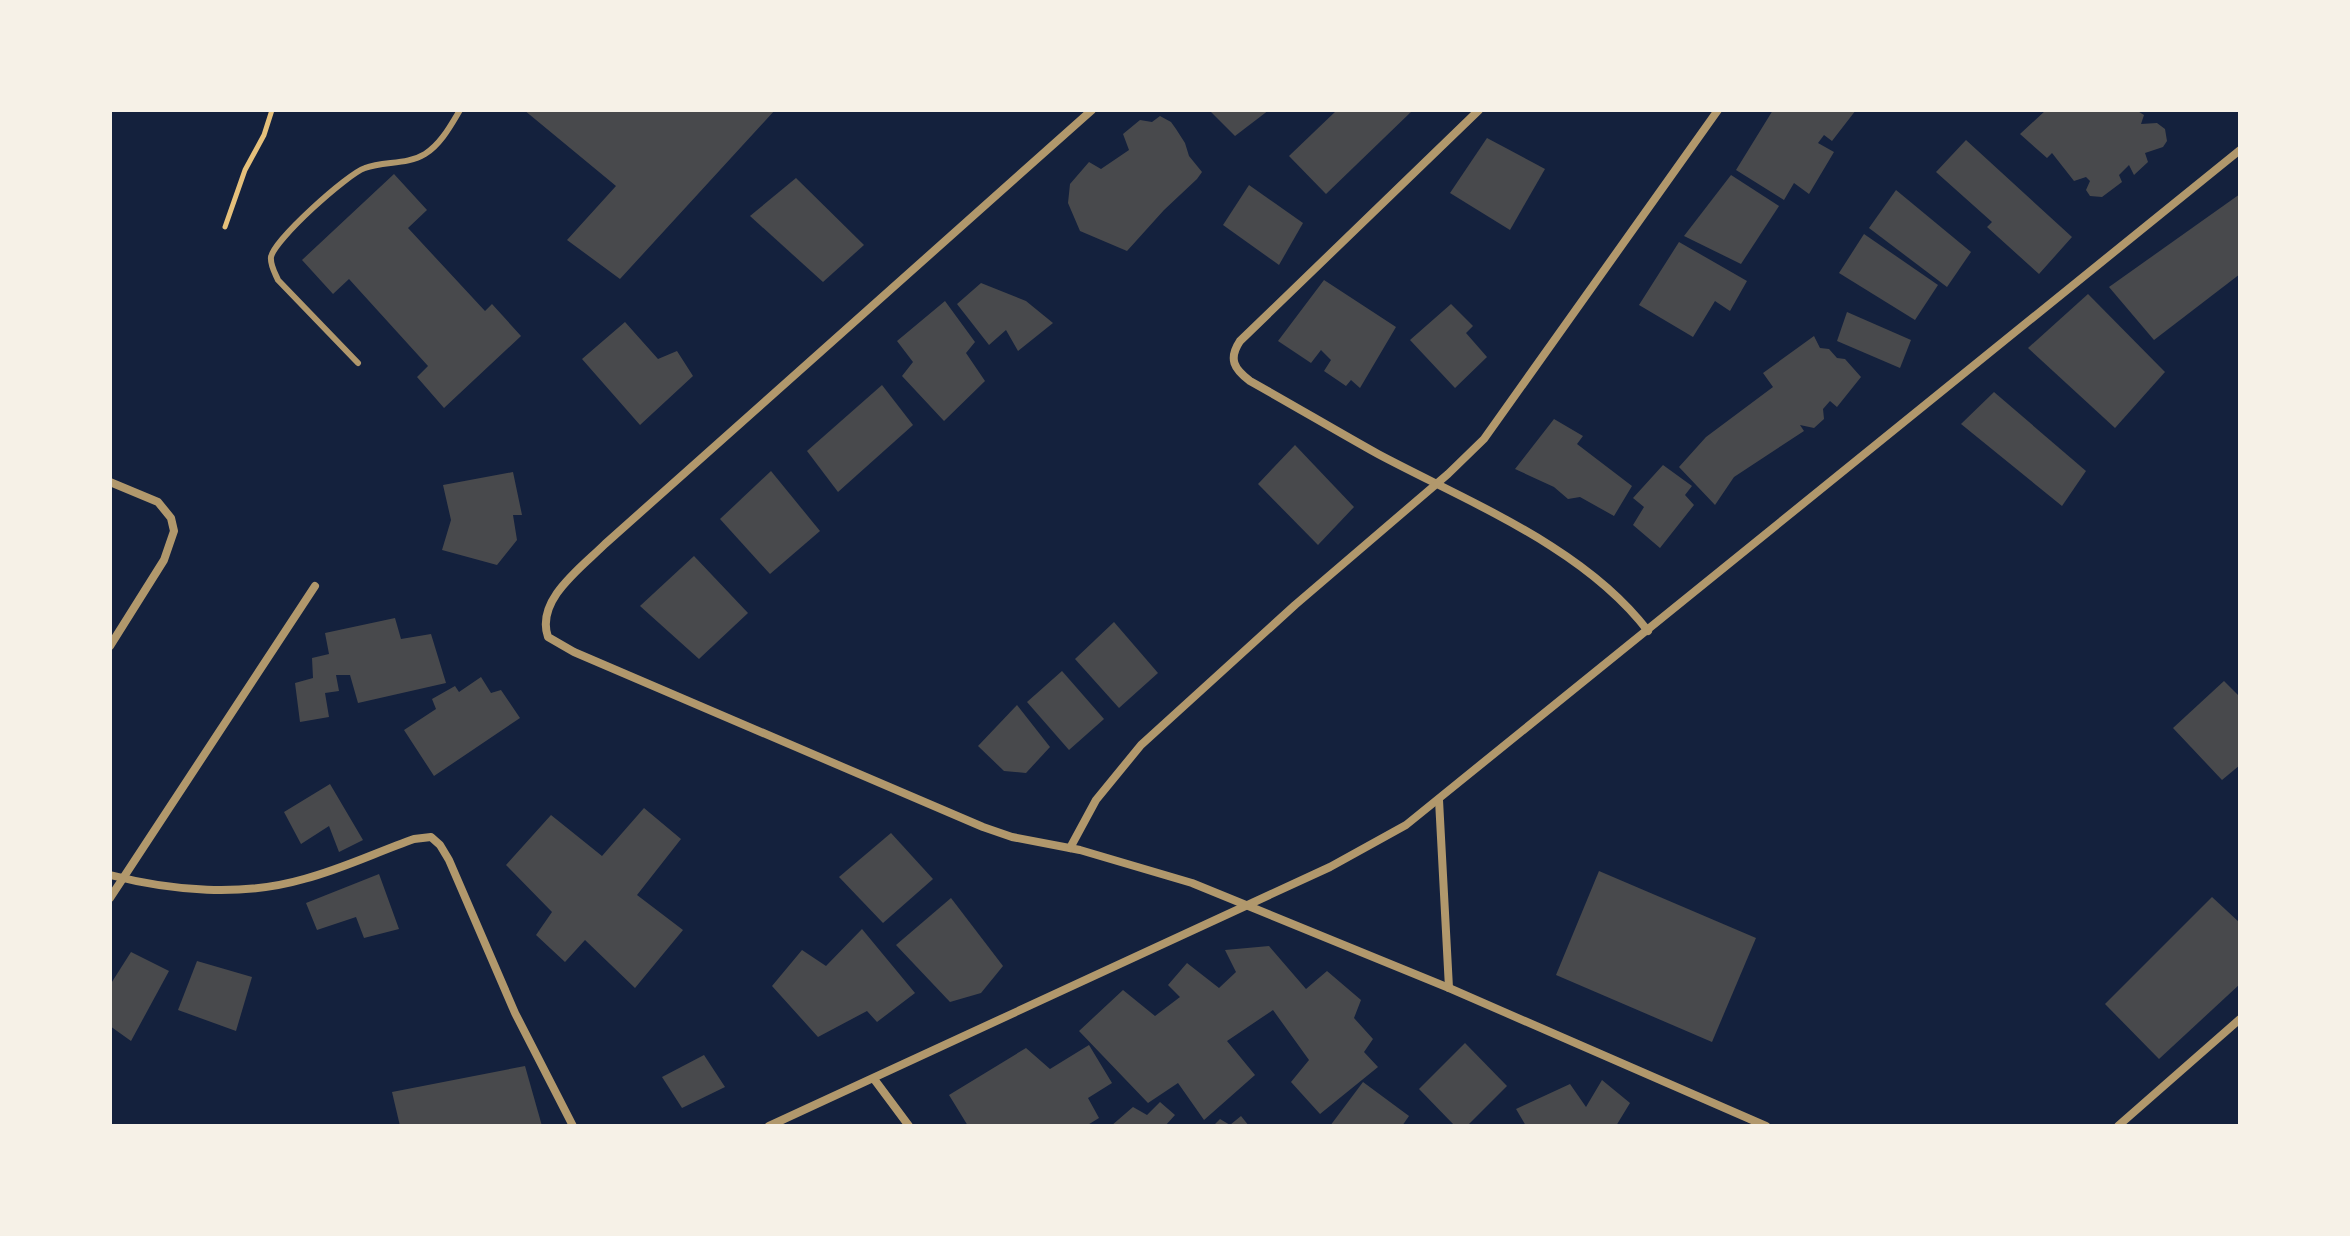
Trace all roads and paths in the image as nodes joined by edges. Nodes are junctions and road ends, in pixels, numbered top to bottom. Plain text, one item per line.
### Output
1 (272, 110) edge
2 (460, 110) edge
3 (1092, 110) edge
4 (1479, 110) edge
5 (1718, 110) edge
6 (2240, 150) edge
7 (225, 227) dead end
8 (358, 363) dead end
9 (110, 482) edge
10 (1437, 483) junction
11 (315, 586) dead end
12 (1648, 631) junction
13 (110, 646) edge
14 (1439, 800) junction
15 (1070, 848) junction
16 (110, 875) edge
17 (123, 878) junction
18 (110, 898) edge
19 (1247, 906) junction
20 (1449, 988) junction
21 (2240, 1019) edge
22 (874, 1079) junction
23 (773, 1125) edge
24 (573, 1126) edge
25 (909, 1126) edge
26 (1766, 1126) edge
27 (2118, 1126) edge

1 - 7 path
2 - 8 lane
3 - 15 street
4 - 10 street
5 - 10 street
6 - 12 street
9 - 13 street
10 - 12 street
10 - 15 street
11 - 17 street
12 - 14 street
14 - 19 street
14 - 20 street
15 - 19 street
16 - 17 street
17 - 18 street
17 - 24 street
19 - 20 street
19 - 22 street
20 - 26 street
21 - 27 street
22 - 23 street
22 - 25 street

